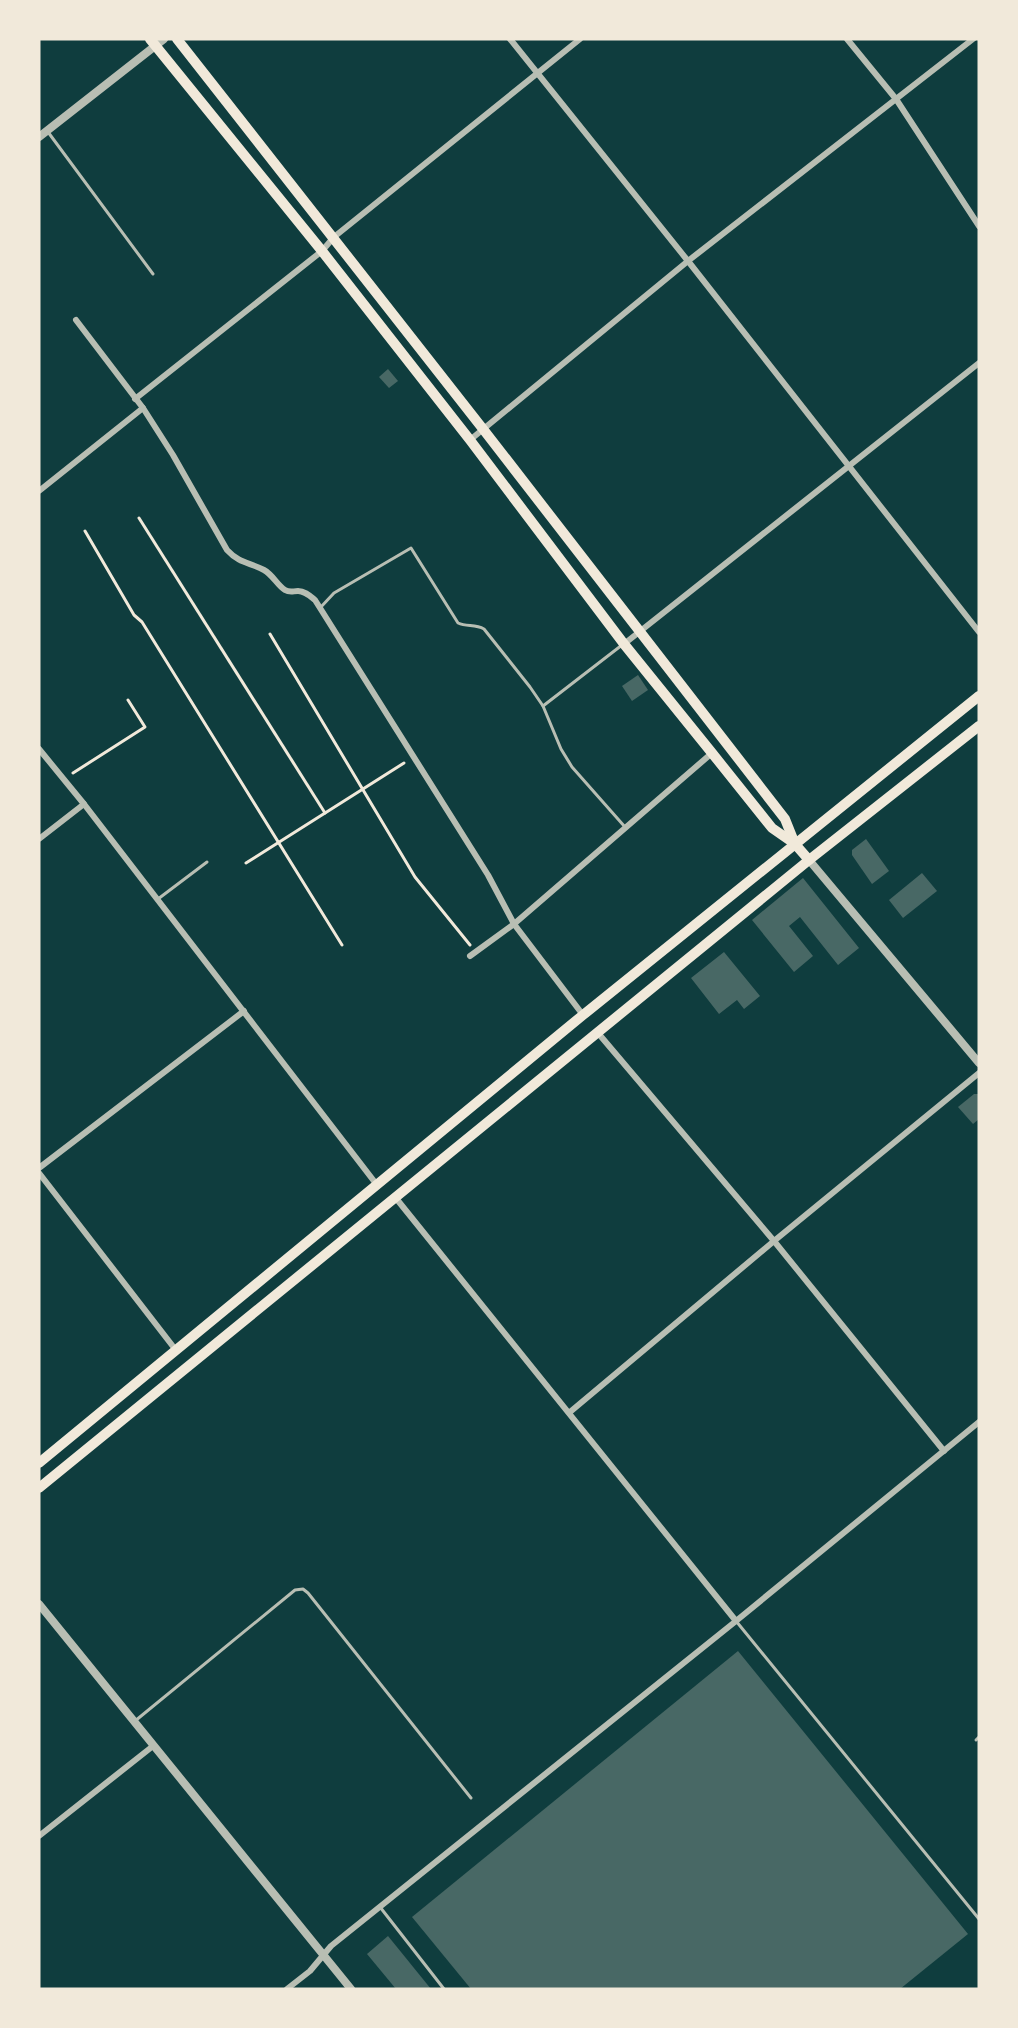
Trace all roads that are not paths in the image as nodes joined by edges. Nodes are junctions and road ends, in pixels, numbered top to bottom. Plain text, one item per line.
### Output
1 (177, 39) edge
2 (510, 39) edge
3 (580, 39) edge
4 (848, 39) edge
5 (973, 39) edge
6 (156, 41) edge
7 (537, 73) junction
8 (896, 99) junction
9 (47, 131) junction
10 (39, 137) edge
11 (979, 226) edge
12 (334, 237) junction
13 (322, 251) junction
14 (688, 261) junction
15 (153, 274) dead end
16 (76, 320) dead end
17 (979, 363) edge
18 (135, 399) junction
19 (143, 408) junction
20 (483, 429) junction
21 (470, 440) junction
22 (848, 467) junction
23 (39, 491) edge
24 (320, 608) junction
25 (639, 632) junction
26 (979, 632) edge
27 (624, 644) junction
28 (979, 696) edge
29 (543, 706) junction
30 (979, 726) edge
31 (39, 748) edge
32 (712, 753) junction
33 (84, 804) junction
34 (626, 829) junction
35 (39, 839) edge
36 (795, 844) junction
37 (809, 860) junction
38 (207, 862) dead end
39 (158, 899) junction
40 (514, 924) junction
41 (470, 956) dead end
42 (244, 1011) junction
43 (583, 1016) junction
44 (598, 1033) junction
45 (979, 1063) edge
46 (979, 1073) edge
47 (39, 1170) edge
48 (377, 1185) junction
49 (395, 1197) junction
50 (774, 1241) junction
51 (174, 1349) junction
52 (570, 1412) junction
53 (979, 1422) edge
54 (944, 1451) junction
55 (39, 1463) edge
56 (39, 1488) edge
57 (39, 1604) edge
58 (736, 1621) junction
59 (134, 1723) junction
60 (153, 1746) junction
61 (471, 1798) dead end
62 (39, 1836) edge
63 (380, 1907) junction
64 (979, 1919) edge
65 (324, 1955) junction
66 (287, 1989) edge
67 (351, 1989) edge
68 (444, 1989) edge

1 - 12 main road
2 - 7 street
3 - 7 street
4 - 8 street
5 - 8 street
6 - 9 street
6 - 13 main road
7 - 12 street
7 - 14 street
8 - 11 street
8 - 14 street
9 - 10 street
9 - 15 lane
12 - 13 street
12 - 20 main road
13 - 18 street
13 - 21 main road
14 - 20 street
14 - 22 street
16 - 18 street
17 - 22 street
18 - 19 street
19 - 23 street
19 - 24 street
20 - 21 street
20 - 25 main road
21 - 27 main road
22 - 25 street
22 - 26 street
24 - 29 lane
24 - 40 street
25 - 27 street
25 - 36 main road
27 - 29 lane
27 - 32 main road
28 - 36 main road
29 - 34 lane
30 - 37 main road
31 - 33 street
32 - 34 street
32 - 36 main road
33 - 35 street
33 - 39 street
34 - 40 street
36 - 37 main road
36 - 43 main road
37 - 44 main road
37 - 45 street
38 - 39 lane
39 - 42 street
40 - 41 street
40 - 43 street
42 - 47 street
42 - 48 street
43 - 48 main road
44 - 49 main road
44 - 50 street
46 - 50 street
47 - 51 street
48 - 51 main road
49 - 52 street
49 - 56 main road
50 - 52 street
50 - 54 street
51 - 55 main road
52 - 58 street
53 - 54 street
54 - 58 street
57 - 59 street
58 - 63 street
58 - 64 lane
59 - 60 street
59 - 61 lane
60 - 62 street
60 - 65 street
63 - 65 street
63 - 68 lane
65 - 66 street
65 - 67 street

